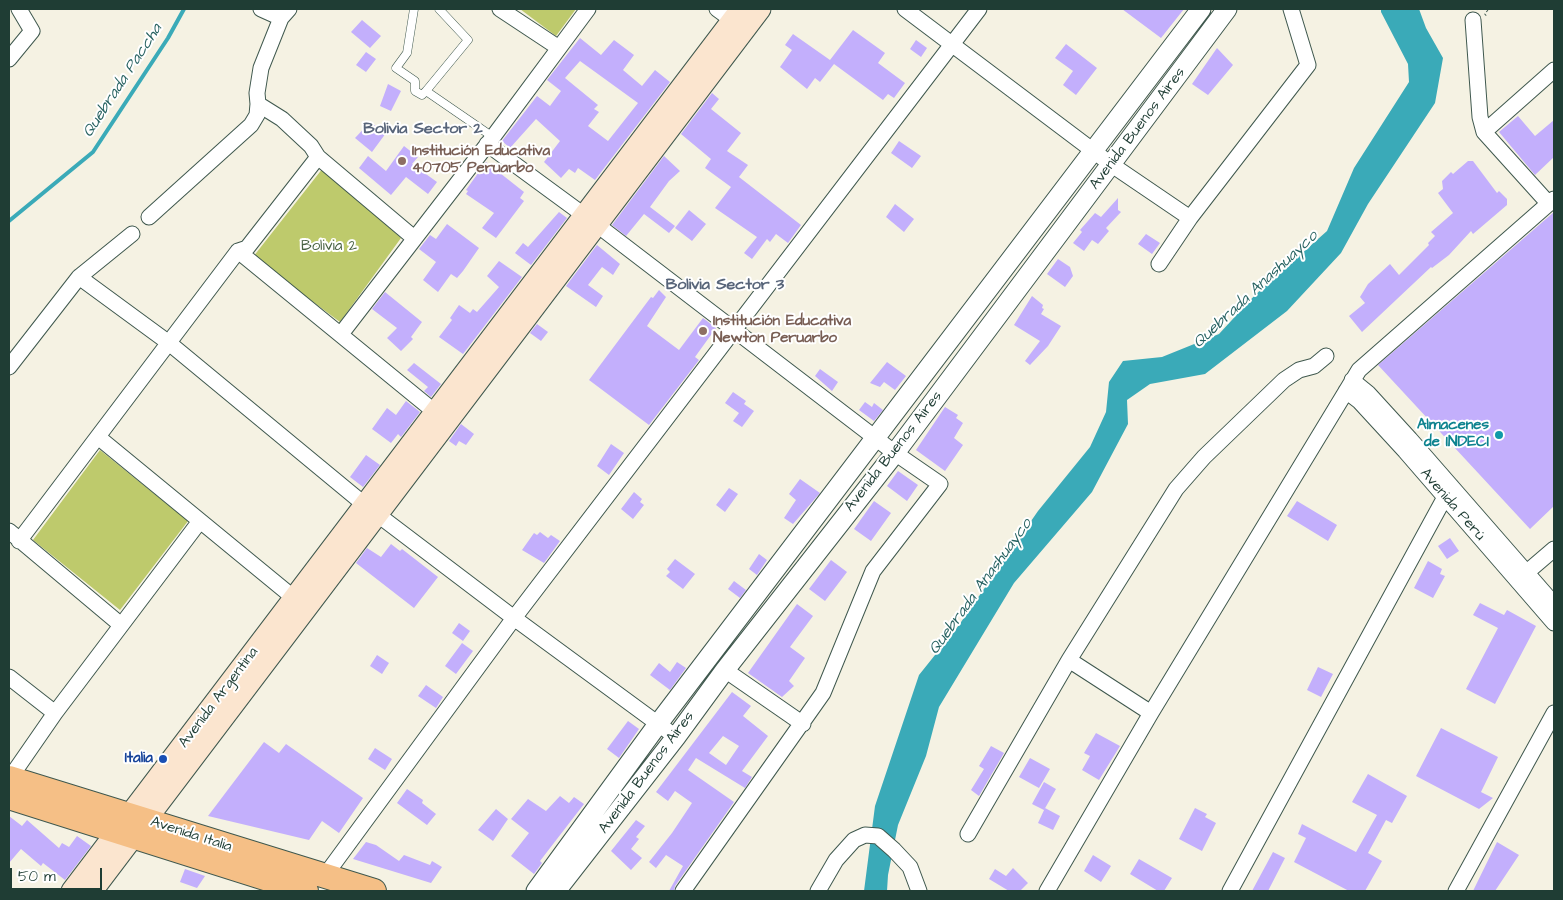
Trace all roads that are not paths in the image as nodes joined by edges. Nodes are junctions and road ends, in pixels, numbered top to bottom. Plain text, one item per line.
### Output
1 (19, 9) edge
2 (261, 9) edge
3 (414, 9) edge
4 (439, 9) edge
5 (500, 9) edge
6 (588, 9) edge
7 (760, 9) edge
8 (905, 9) edge
9 (979, 9) edge
10 (1201, 9) edge
11 (1228, 9) edge
12 (1291, 9) edge
13 (730, 13) edge
14 (285, 14) edge
15 (1473, 20) dead end
16 (952, 46) junction
17 (558, 48) junction
18 (9, 59) edge
19 (1554, 70) edge
20 (426, 91) junction
21 (258, 104) junction
22 (1484, 132) junction
23 (490, 141) junction
24 (1093, 151) junction
25 (318, 157) junction
26 (1112, 164) junction
27 (1552, 202) edge
28 (149, 217) dead end
29 (1190, 218) junction
30 (590, 220) junction
31 (132, 234) dead end
32 (414, 238) junction
33 (238, 251) junction
34 (1159, 264) dead end
35 (79, 277) junction
36 (733, 330) junction
37 (341, 334) junction
38 (169, 343) junction
39 (1326, 356) dead end
40 (9, 367) edge
41 (1349, 385) junction
42 (435, 412) junction
43 (98, 437) junction
44 (876, 439) junction
45 (894, 453) junction
46 (1448, 491) junction
47 (371, 509) junction
48 (200, 521) junction
49 (14, 536) edge
50 (1554, 549) edge
51 (1526, 573) junction
52 (294, 598) junction
53 (1554, 604) edge
54 (514, 618) junction
55 (1554, 623) edge
56 (121, 625) junction
57 (1069, 660) junction
58 (725, 670) junction
59 (9, 677) edge
60 (55, 713) junction
61 (1152, 713) junction
62 (1554, 713) edge
63 (658, 724) junction
64 (804, 724) junction
65 (676, 737) junction
66 (9, 784) edge
67 (132, 826) junction
68 (968, 834) dead end
69 (315, 884) edge
70 (72, 891) edge
71 (92, 891) edge
72 (374, 891) edge
73 (536, 891) edge
74 (556, 891) edge
75 (683, 891) edge
76 (818, 891) edge
77 (920, 891) edge
78 (1047, 891) edge
79 (1230, 891) edge
80 (1456, 891) edge

1 - 18 street
2 - 14 street
3 - 20 lane
4 - 20 lane
5 - 17 street
6 - 17 street
7 - 30 main road
8 - 16 street
9 - 16 street
10 - 24 street, Avenida Buenos Aires
11 - 26 street, Avenida Buenos Aires
12 - 29 street
13 - 30 main road
14 - 21 street
15 - 22 street
16 - 24 street
16 - 36 street
17 - 23 street
19 - 22 street
20 - 23 lane
21 - 25 street
21 - 28 street
22 - 27 street
23 - 30 street
23 - 32 street
24 - 26 street
24 - 44 street, Avenida Buenos Aires
25 - 32 street
25 - 33 street
26 - 29 street
26 - 45 street, Avenida Buenos Aires
27 - 41 street
29 - 34 street
30 - 36 street
30 - 42 main road
30 - 47 main road
31 - 35 street
32 - 37 street
33 - 37 street
33 - 38 street
35 - 38 street
35 - 40 street
36 - 44 street
36 - 54 street
37 - 42 street
38 - 43 street
38 - 47 street
39 - 57 street
41 - 46 street, Avenida Perú
41 - 61 street
42 - 47 main road
43 - 48 street
43 - 49 street
44 - 45 street
44 - 63 street, Avenida Buenos Aires
45 - 58 street, Avenida Buenos Aires
45 - 64 street
46 - 51 street, Avenida Perú
46 - 55 street, Avenida Perú
46 - 79 street
47 - 52 main road, Avenida Argentina
47 - 54 street
47 - 67 main road, Avenida Argentina
48 - 52 street
48 - 56 street
49 - 56 street
50 - 51 street
51 - 53 street, Avenida Perú
52 - 67 main road, Avenida Argentina
54 - 63 street
54 - 69 street
56 - 60 street
57 - 61 street
57 - 68 street
58 - 64 street
58 - 65 street, Avenida Buenos Aires
59 - 60 street
60 - 66 street
61 - 78 street
62 - 80 street
63 - 65 street
63 - 73 street, Avenida Buenos Aires
64 - 75 street
65 - 74 street, Avenida Buenos Aires
66 - 67 main road, Avenida Italia
67 - 69 main road, Avenida Italia
67 - 70 main road, Avenida Argentina
67 - 71 main road, Avenida Argentina
69 - 72 main road, Avenida Italia
76 - 77 street

